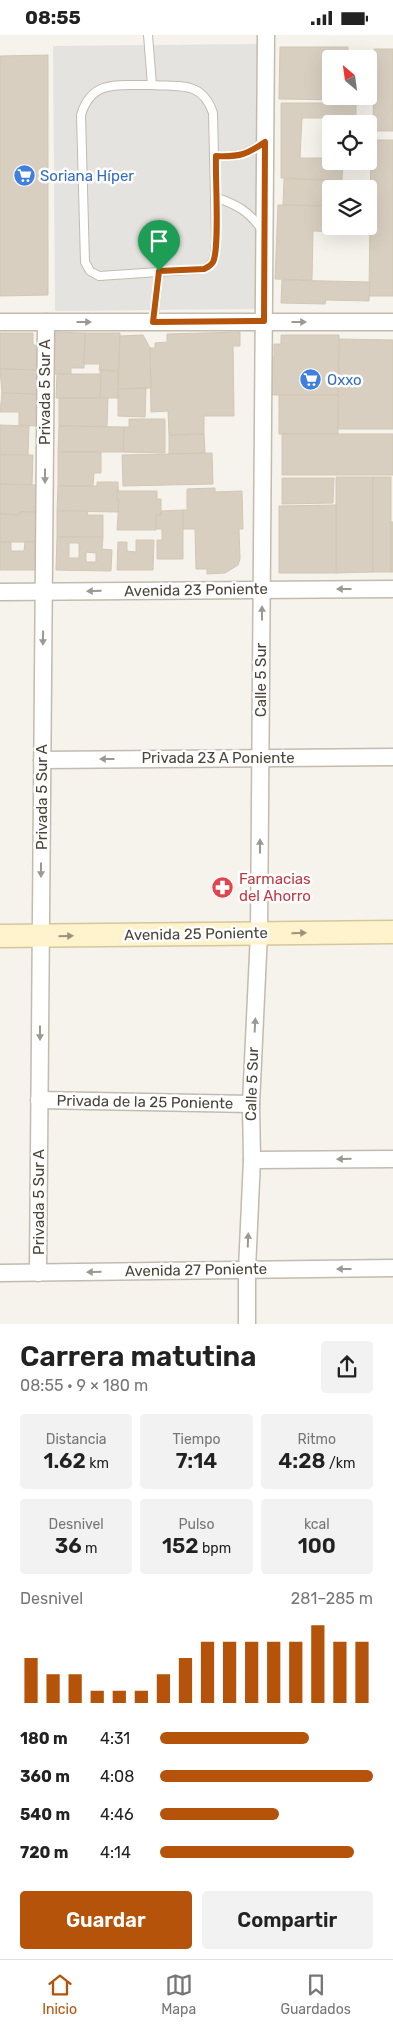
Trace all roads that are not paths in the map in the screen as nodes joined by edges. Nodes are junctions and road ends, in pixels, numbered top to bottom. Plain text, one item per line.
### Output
1 (148, 35) edge
2 (266, 35) edge
3 (152, 85) junction
4 (265, 142) junction
5 (216, 156) junction
6 (215, 197) junction
7 (264, 233) junction
8 (159, 271) junction
9 (264, 321) junction
10 (0, 322) edge
11 (46, 322) junction
12 (153, 322) junction
13 (393, 322) edge
14 (262, 589) junction
15 (393, 589) edge
16 (44, 591) junction
17 (0, 592) edge
18 (393, 757) edge
19 (261, 758) junction
20 (42, 760) junction
21 (393, 932) edge
22 (260, 933) junction
23 (0, 936) edge
24 (41, 936) junction
25 (39, 1100) junction
26 (250, 1104) junction
27 (393, 1159) edge
28 (252, 1160) junction
29 (247, 1269) junction
30 (393, 1269) edge
31 (0, 1273) edge
32 (38, 1273) junction
33 (247, 1324) edge

1 - 3 lane
2 - 4 street, Calle 5 Sur
3 - 5 lane
3 - 8 lane
4 - 5 lane
4 - 7 street, Calle 5 Sur
5 - 6 lane
6 - 7 lane
6 - 8 lane
7 - 9 street, Calle 5 Sur
8 - 12 lane
9 - 12 street
9 -> 13 street
9 - 14 street, Calle 5 Sur
10 - 11 street
11 -> 12 street
11 -> 16 street, Privada 5 Sur A
15 -> 14 street, Avenida 23 Poniente
14 -> 16 street, Avenida 23 Poniente
19 -> 14 street, Calle 5 Sur
16 - 17 street, Avenida 23 Poniente
16 -> 20 street, Privada 5 Sur A
18 - 19 street, Privada 23 A Poniente
19 -> 20 street, Privada 23 A Poniente
22 -> 19 street, Calle 5 Sur
20 -> 24 street, Privada 5 Sur A
22 -> 21 main road, Avenida 25 Poniente
24 -> 22 main road, Avenida 25 Poniente
26 -> 22 street, Calle 5 Sur
23 - 24 main road, Avenida 25 Poniente
24 -> 25 street, Privada 5 Sur A
25 - 26 street, Privada de la 25 Poniente
25 - 32 street, Privada 5 Sur A
26 - 28 street, Calle 5 Sur
27 -> 28 street
29 -> 28 street, Calle 5 Sur
30 -> 29 street, Avenida 27 Poniente
29 -> 32 street, Avenida 27 Poniente
29 - 33 street, Calle 5 Sur
31 - 32 street, Avenida 27 Poniente

